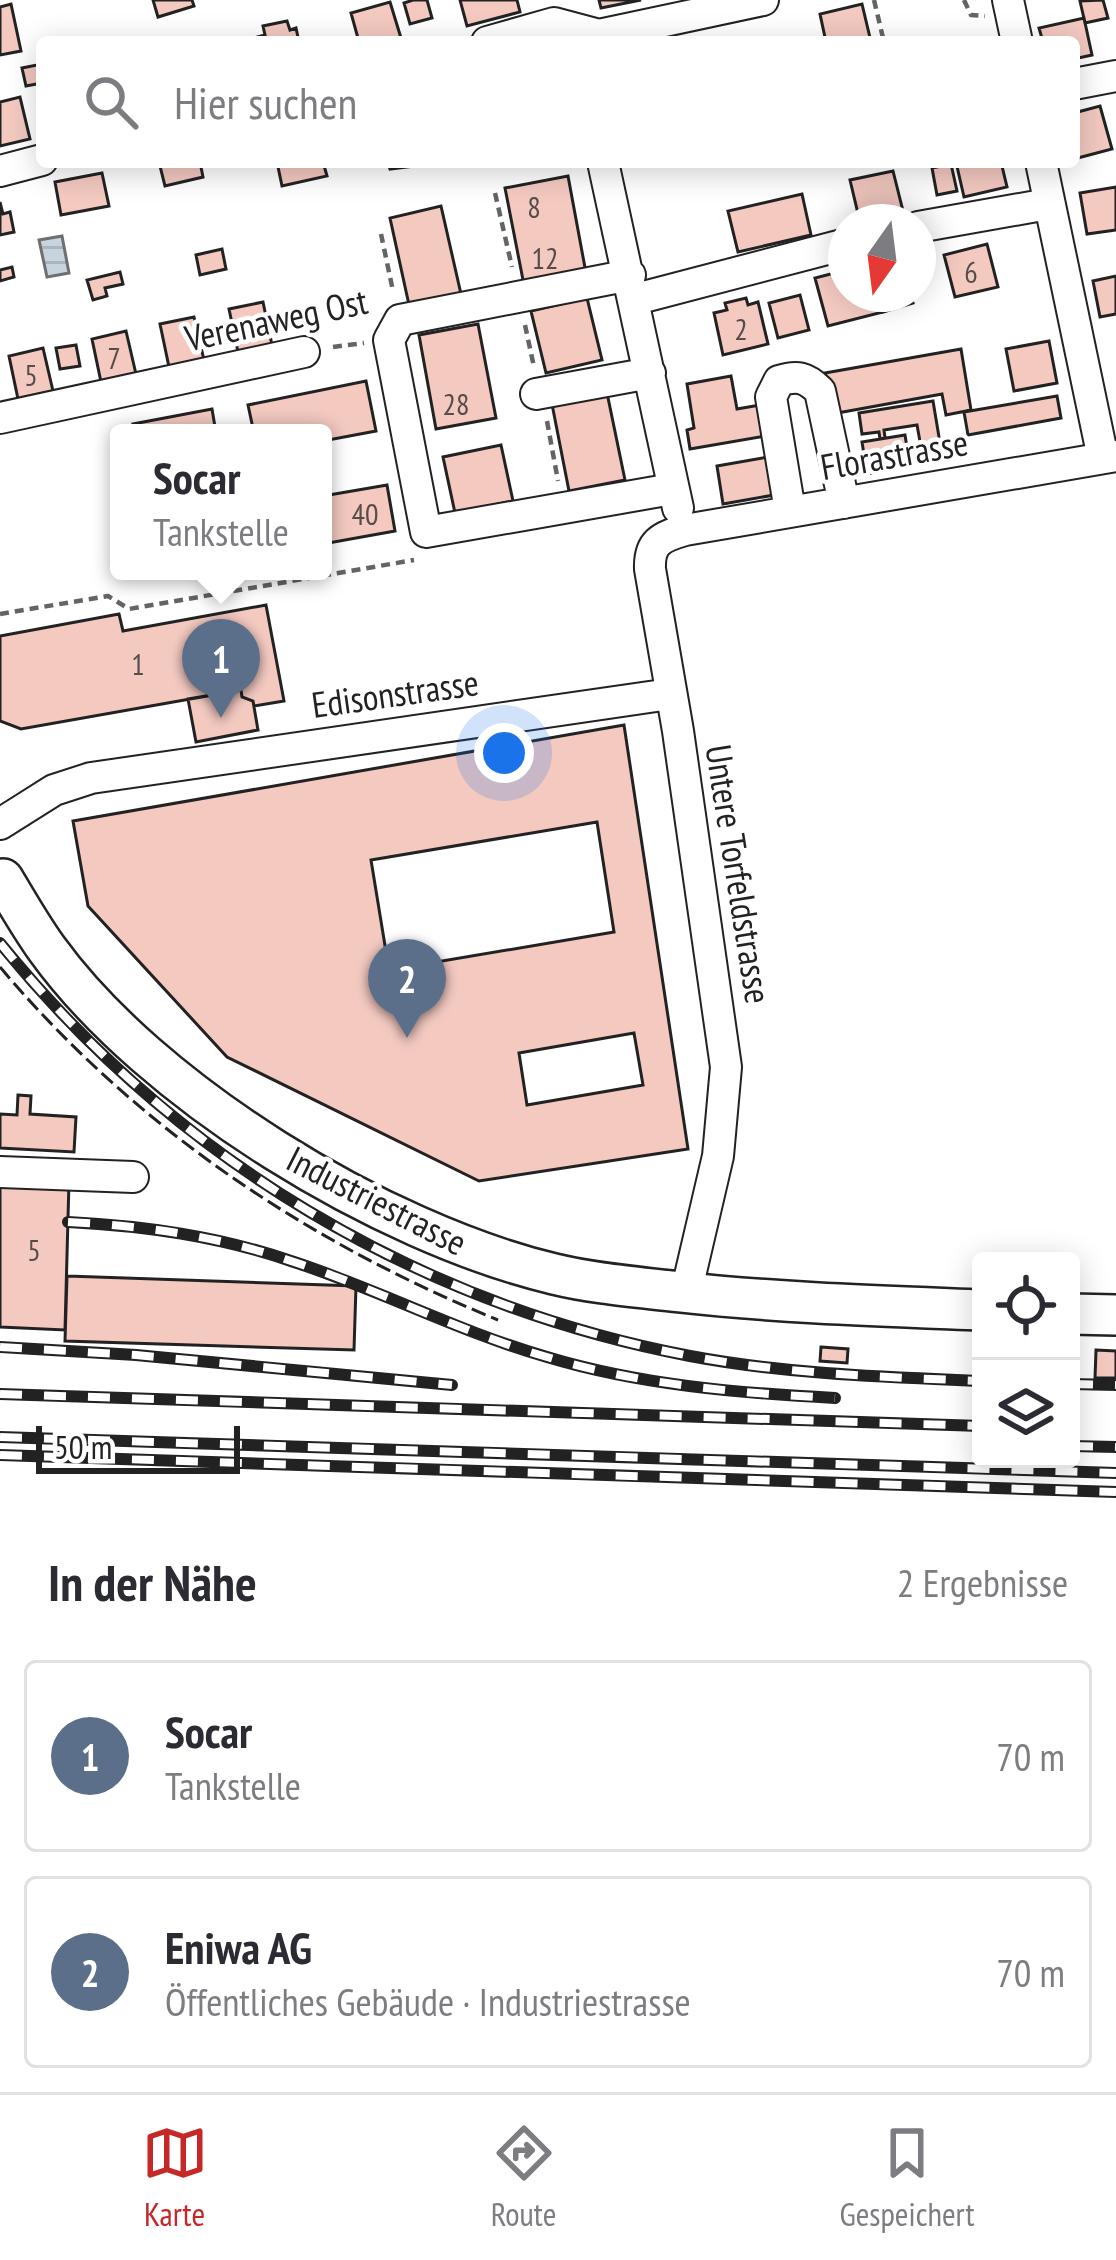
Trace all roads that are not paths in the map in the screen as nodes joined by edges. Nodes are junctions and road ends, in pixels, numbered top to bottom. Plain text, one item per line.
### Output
1 (763, 0) edge
2 (1008, 0) edge
3 (573, 24) edge
4 (508, 36) edge
5 (1016, 36) edge
6 (1116, 76) edge
7 (1080, 83) edge
8 (36, 162) edge
9 (605, 168) edge
10 (1042, 168) edge
11 (0, 171) edge
12 (1048, 203) junction
13 (936, 224) edge
14 (828, 248) edge
15 (633, 287) junction
16 (304, 352) road end
17 (650, 373) junction
18 (539, 394) road end
19 (811, 411) dead end
20 (0, 418) edge
21 (1109, 457) edge
22 (672, 488) junction
23 (835, 505) junction
24 (790, 511) junction
25 (685, 530) junction
26 (670, 694) junction
27 (0, 824) edge
28 (1, 874) edge
29 (0, 929) edge
30 (47, 949) junction
31 (0, 1172) edge
32 (133, 1177) dead end
33 (686, 1292) junction
34 (972, 1310) edge
35 (1080, 1314) edge
36 (1116, 1315) edge

1 - 3 street
2 - 5 street
3 - 4 street
6 - 7 street
8 - 11 street
9 - 15 street
10 - 12 street
12 - 13 street
12 - 21 street
14 - 15 street, Verenaweg Ost
15 - 17 street
15 - 22 street, Verenaweg Ost
16 - 20 street, Verenaweg Ost
17 - 18 street
17 - 22 street
19 - 23 street
21 - 23 street, Florastrasse
22 - 25 street
23 - 24 street, Florastrasse
23 - 24 street
24 - 25 street, Florastrasse
25 - 26 street, Untere Torfeldstrasse
26 - 27 street, Edisonstrasse
26 - 33 street, Untere Torfeldstrasse
28 - 30 main road, Industriestrasse
29 - 30 main road, Industriestrasse
30 - 33 main road, Industriestrasse
31 - 32 street
33 - 34 main road, Industriestrasse
35 - 36 main road

